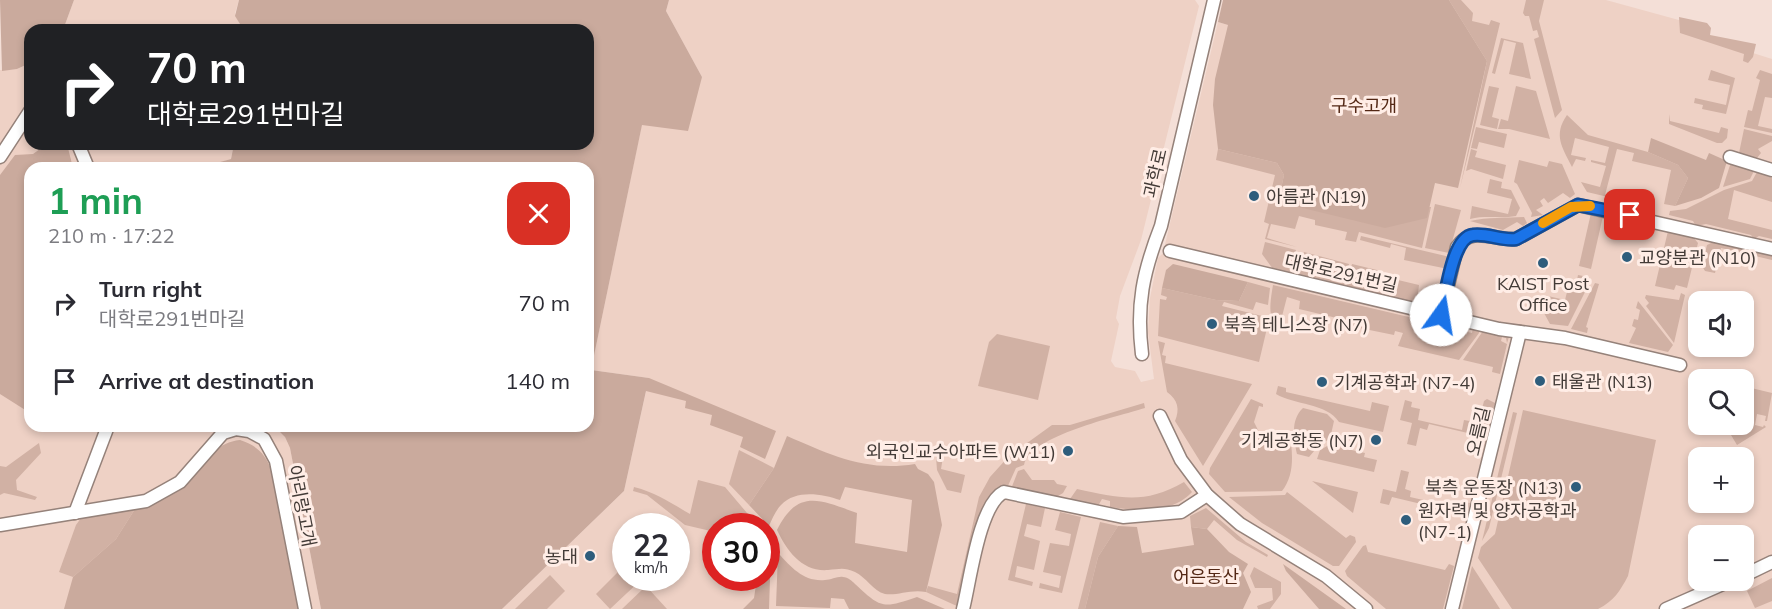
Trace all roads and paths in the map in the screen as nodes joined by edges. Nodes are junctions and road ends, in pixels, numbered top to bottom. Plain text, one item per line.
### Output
1 (1214, 0) edge
2 (24, 121) edge
3 (24, 128) edge
4 (15, 135) junction
5 (0, 157) edge
6 (1730, 157) dead end
7 (1770, 170) edge
8 (1772, 249) edge
9 (1170, 251) dead end
10 (1441, 315) junction
11 (1519, 335) junction
12 (1142, 354) dead end
13 (1680, 365) dead end
14 (1160, 416) dead end
15 (106, 432) edge
16 (226, 432) edge
17 (250, 432) edge
18 (1207, 495) junction
19 (75, 513) junction
20 (0, 525) edge
21 (1772, 562) edge
22 (1754, 571) edge
23 (1707, 591) edge
24 (305, 609) edge
25 (963, 609) edge
26 (1366, 609) edge
27 (1452, 609) edge
28 (1666, 609) edge

1 - 12 street, 과학로
2 - 4 street
3 - 4 street
4 - 5 street
6 - 7 street
8 - 10 street
9 - 10 street, 대학로291번길
10 - 11 street, 대학로291번길
11 - 13 street, 대학로291번길
11 - 27 street, 오름길
14 - 18 street
15 - 19 street
16 - 19 street, 아리랑고개
17 - 24 street, 아리랑고개
18 - 25 street
18 - 26 street
19 - 20 street
21 - 22 street
23 - 28 street

